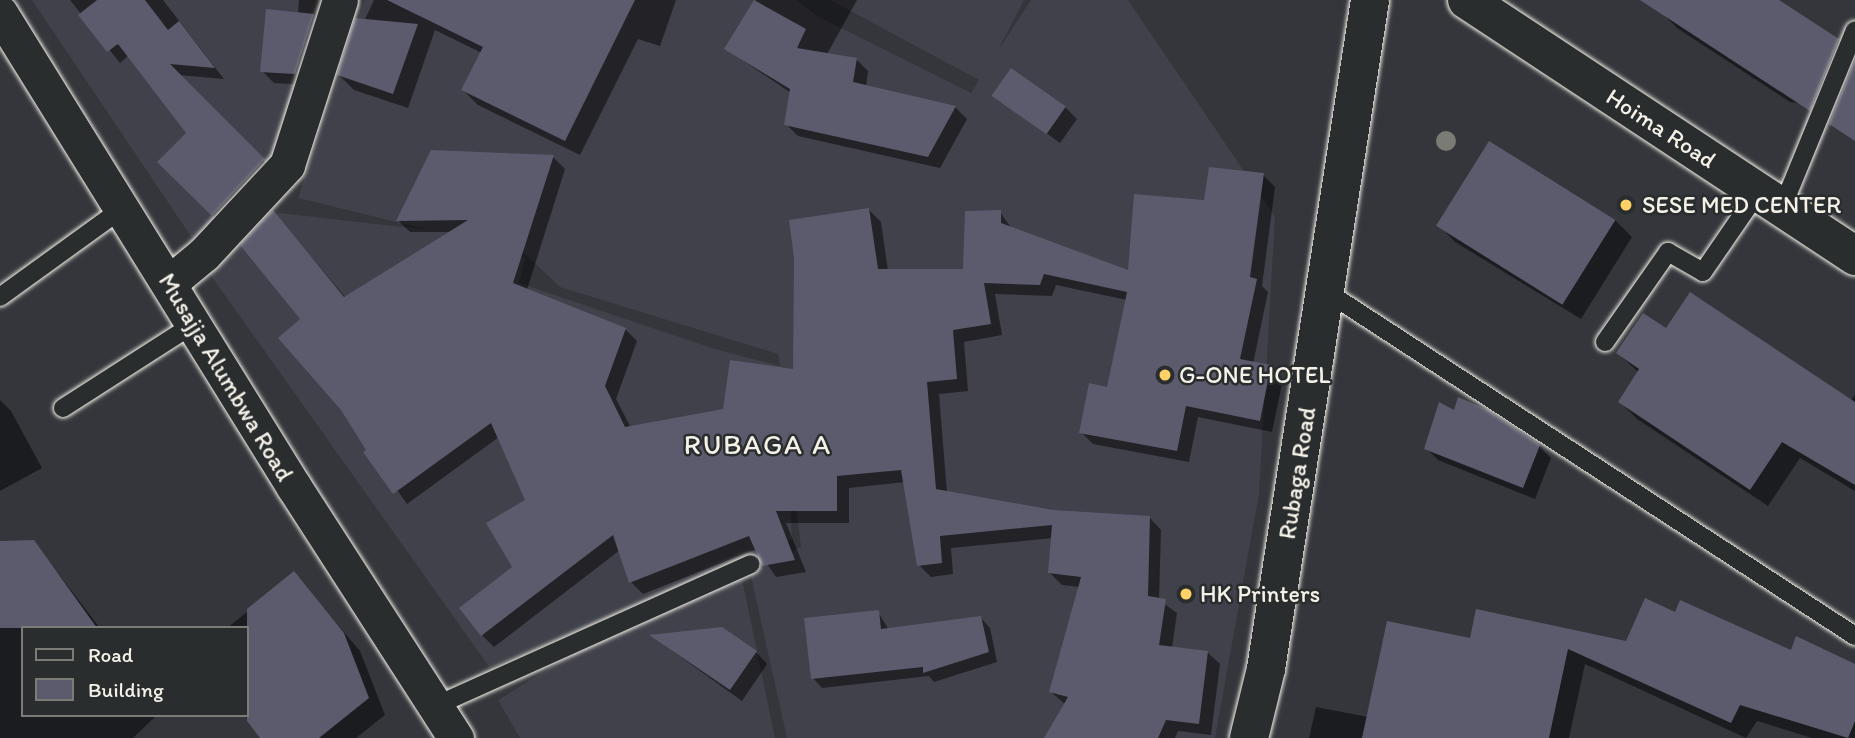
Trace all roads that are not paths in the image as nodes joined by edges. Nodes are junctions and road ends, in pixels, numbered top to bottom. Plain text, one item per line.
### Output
1 (340, 0) edge
2 (1370, 0) edge
3 (1467, 0) edge
4 (0, 12) edge
5 (1855, 30) edge
6 (1770, 200) junction
7 (124, 208) junction
8 (1855, 256) edge
9 (169, 283) junction
10 (1324, 290) junction
11 (0, 297) edge
12 (194, 324) junction
13 (1605, 342) dead end
14 (63, 408) dead end
15 (751, 564) dead end
16 (1855, 636) edge
17 (435, 706) junction
18 (456, 738) edge
19 (1249, 738) edge

1 - 9 street
2 - 10 main road, Rubaga Road
3 - 6 main road, Hoima Road
4 - 7 street, Musajja Alumbwa Road
5 - 6 lane
6 - 8 main road, Hoima Road
6 - 13 lane
7 - 9 street, Musajja Alumbwa Road
7 - 11 lane
9 - 12 street, Musajja Alumbwa Road
10 - 16 lane
10 - 19 main road, Rubaga Road
12 - 14 lane
12 - 17 street, Musajja Alumbwa Road
15 - 17 lane
17 - 18 street, Musajja Alumbwa Road

